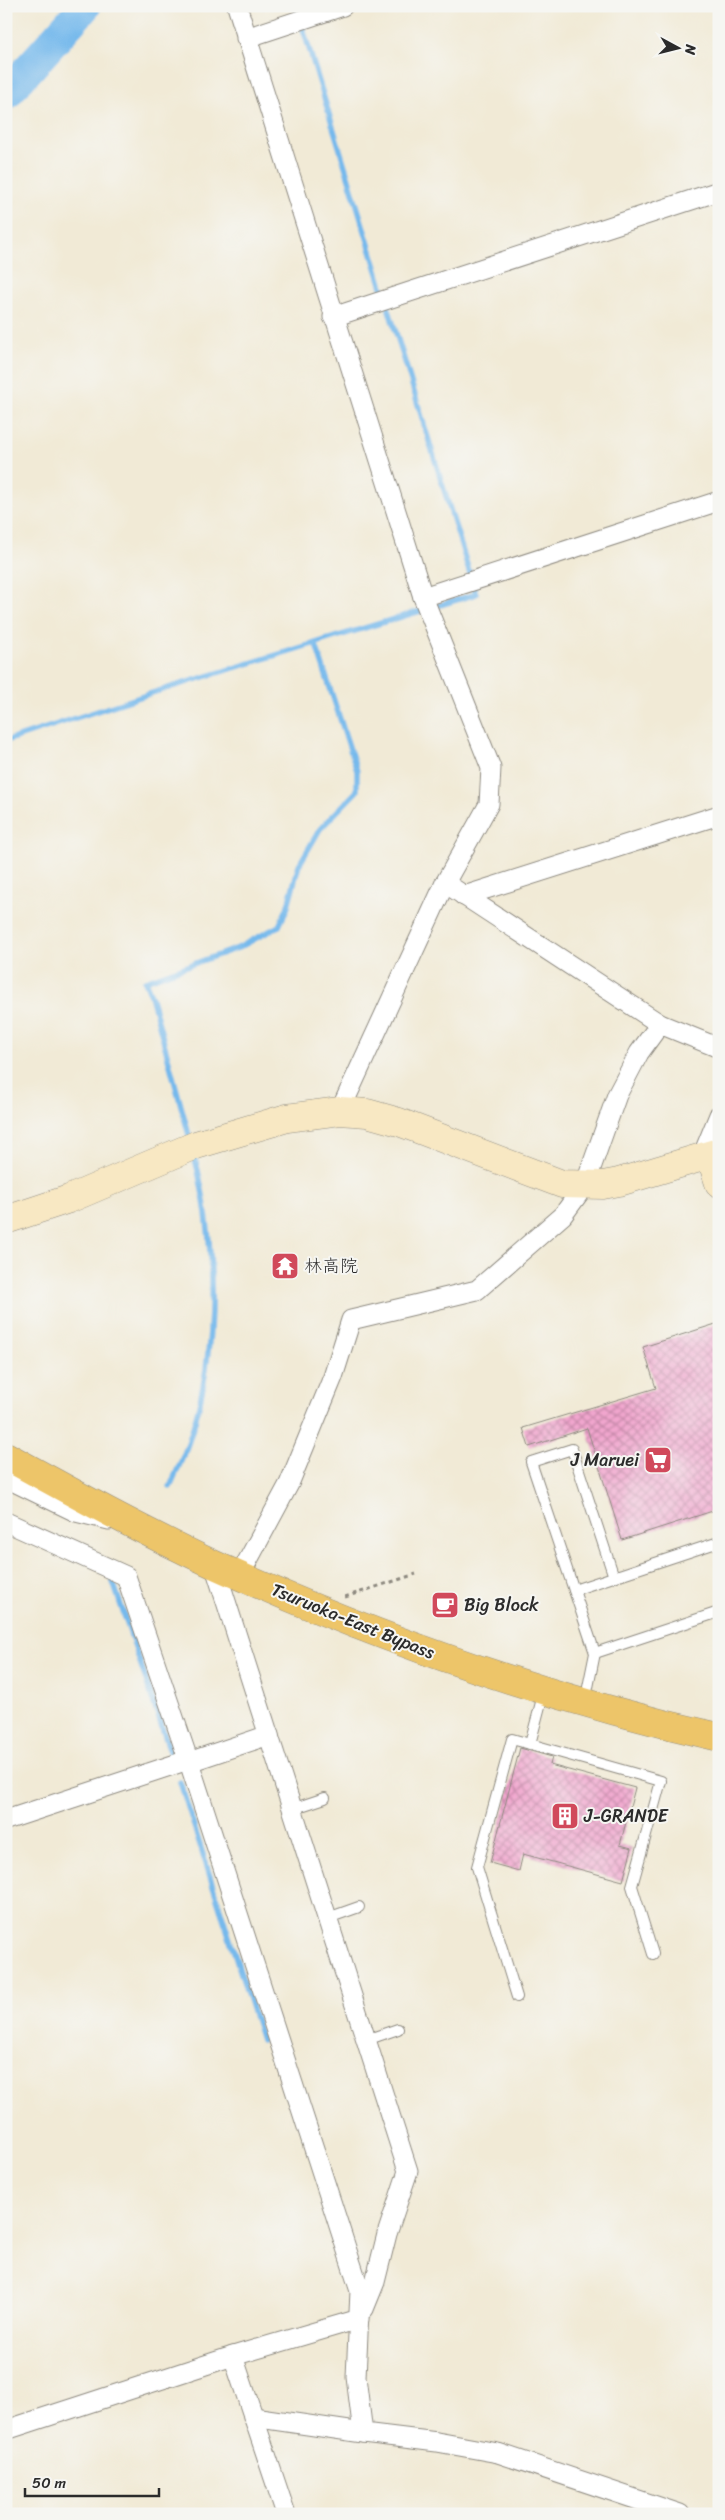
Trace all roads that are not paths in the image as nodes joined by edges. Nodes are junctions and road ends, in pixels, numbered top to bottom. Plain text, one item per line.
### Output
1 (237, 6) edge
2 (344, 6) edge
3 (246, 38) junction
4 (719, 191) edge
5 (333, 316) junction
6 (719, 501) edge
7 (423, 597) junction
8 (719, 814) edge
9 (445, 883) junction
10 (464, 896) junction
11 (660, 1024) junction
12 (719, 1048) edge
13 (340, 1111) junction
14 (719, 1115) edge
15 (710, 1156) edge
16 (719, 1183) edge
17 (585, 1185) junction
18 (6, 1220) edge
19 (6, 1456) edge
20 (6, 1478) edge
21 (6, 1522) edge
22 (134, 1525) junction
23 (719, 1542) edge
24 (214, 1564) junction
25 (240, 1575) junction
26 (614, 1577) junction
27 (574, 1590) junction
28 (719, 1612) edge
29 (595, 1653) junction
30 (544, 1690) junction
31 (585, 1702) junction
32 (269, 1735) junction
33 (719, 1737) edge
34 (530, 1744) junction
35 (188, 1761) junction
36 (325, 1798) dead end
37 (292, 1808) junction
38 (6, 1820) edge
39 (359, 1907) dead end
40 (328, 1918) junction
41 (653, 1954) dead end
42 (517, 1997) dead end
43 (398, 2029) dead end
44 (366, 2040) junction
45 (359, 2319) junction
46 (233, 2356) junction
47 (254, 2417) junction
48 (6, 2430) edge
49 (363, 2433) junction
50 (286, 2514) edge
51 (680, 2514) edge

1 - 3 street
2 - 3 street
3 - 5 street
4 - 5 street
5 - 7 street
6 - 7 street
7 - 9 street
8 - 10 street
9 - 10 street
9 - 13 street
10 - 11 street
11 - 12 street
11 - 17 street
13 - 17 street
13 - 18 street
14 - 15 street
15 - 16 street
15 - 17 street
17 - 25 street
19 - 22 highway, Tsuruoka-East Bypass
20 - 22 street
21 - 35 street
22 - 24 highway, Tsuruoka-East Bypass
23 - 26 lane
24 - 25 highway, Tsuruoka-East Bypass
24 - 32 street
25 - 30 highway, Tsuruoka-East Bypass
26 - 27 lane
26 - 27 lane
27 - 29 lane
28 - 29 lane
29 - 31 lane
30 - 31 highway, Tsuruoka-East Bypass
30 - 34 lane
31 - 33 highway, Tsuruoka-East Bypass
32 - 35 street
32 - 37 street
34 - 41 lane
34 - 42 lane
35 - 38 street
35 - 45 street
36 - 37 lane
37 - 40 street
39 - 40 lane
40 - 44 street
43 - 44 lane
44 - 45 street
45 - 46 street
45 - 49 street
46 - 47 street
46 - 48 street
47 - 49 street
47 - 50 street
49 - 51 street

